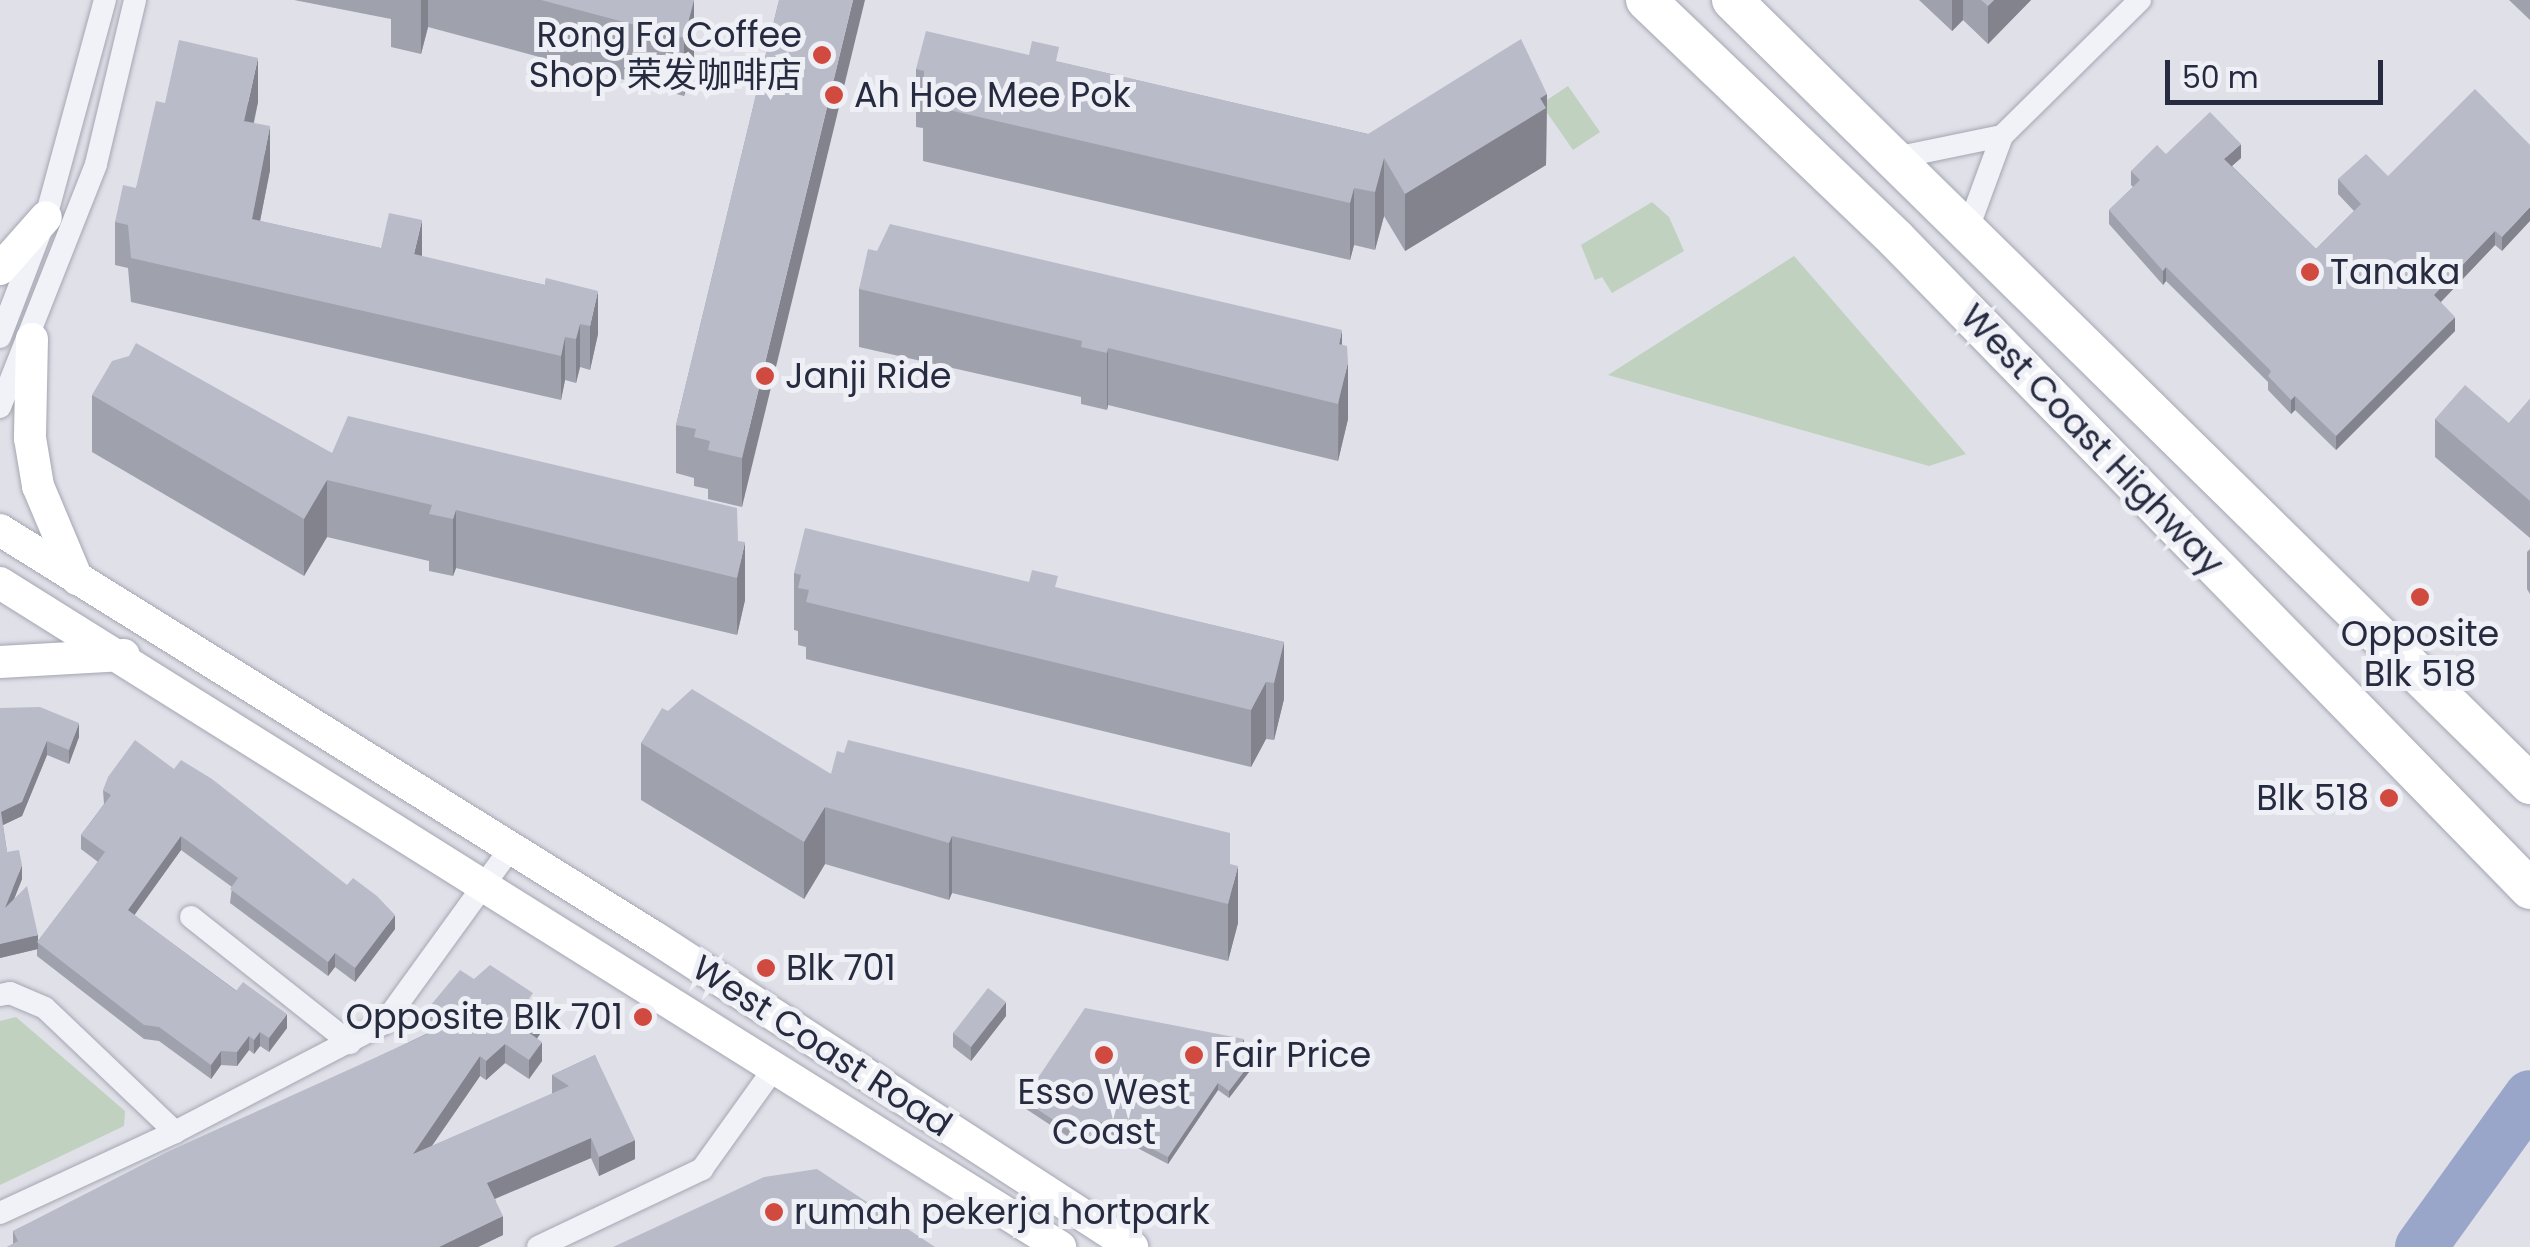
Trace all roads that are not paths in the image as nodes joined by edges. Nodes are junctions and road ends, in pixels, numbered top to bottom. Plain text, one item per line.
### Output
1 (105, 0) edge
2 (134, 0) edge
3 (1646, 0) edge
4 (1732, 0) edge
5 (2140, 0) edge
6 (2002, 136) junction
7 (1890, 159) junction
8 (46, 217) junction
9 (1966, 234) junction
10 (0, 269) edge
11 (16, 338) edge
12 (0, 407) edge
13 (0, 530) edge
14 (76, 580) junction
15 (0, 582) edge
16 (124, 655) junction
17 (0, 662) edge
18 (2530, 784) edge
19 (510, 849) junction
20 (482, 887) junction
21 (2530, 889) edge
22 (191, 917) dead end
23 (0, 995) edge
24 (350, 1043) junction
25 (775, 1067) junction
26 (175, 1132) junction
27 (976, 1145) junction
28 (956, 1183) junction
29 (0, 1213) edge
30 (538, 1247) edge
31 (1060, 1247) edge
32 (1132, 1247) edge

1 - 8 street
2 - 11 street
3 - 21 highway, West Coast Highway
4 - 7 highway, West Coast Highway
5 - 6 street
6 - 7 street
6 - 9 street
7 - 9 highway, West Coast Highway
8 - 10 main road
8 - 11 street
9 - 18 highway, West Coast Highway
11 - 12 street
11 - 14 main road
13 - 14 main road, West Coast Road
14 - 19 main road, West Coast Road
15 - 16 main road, West Coast Road
16 - 17 main road
16 - 20 main road, West Coast Road
19 - 20 street
19 - 27 main road, West Coast Road
20 - 24 street
20 - 25 main road, West Coast Road
22 - 24 street
23 - 26 street
24 - 26 street
25 - 28 main road, West Coast Road
25 - 30 street
26 - 29 street
27 - 28 main road
27 - 32 main road, West Coast Road
28 - 31 main road, West Coast Road

